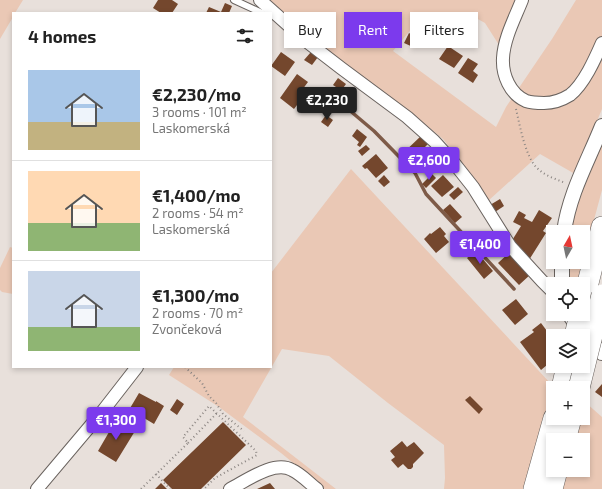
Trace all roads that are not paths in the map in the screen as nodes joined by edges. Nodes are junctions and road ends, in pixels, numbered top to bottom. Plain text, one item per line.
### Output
1 (234, 0) edge
2 (260, 0) edge
3 (522, 0) edge
4 (260, 12) edge
5 (271, 12) edge
6 (276, 17) edge
7 (602, 43) edge
8 (602, 126) edge
9 (565, 225) edge
10 (602, 227) edge
11 (589, 277) edge
12 (546, 285) edge
13 (602, 295) edge
14 (573, 321) edge
15 (602, 353) edge
16 (137, 368) edge
17 (581, 381) edge
18 (562, 426) edge
19 (555, 477) edge
20 (37, 489) edge
21 (230, 489) edge
22 (317, 489) edge
23 (534, 489) edge
24 (552, 489) edge

1 - 4 lane
2 - 5 street
3 - 7 street
6 - 12 street
8 - 9 street
10 - 11 highway
13 - 17 highway, bridge
14 - 15 street
16 - 20 street
18 - 23 highway
19 - 24 highway
21 - 22 street

